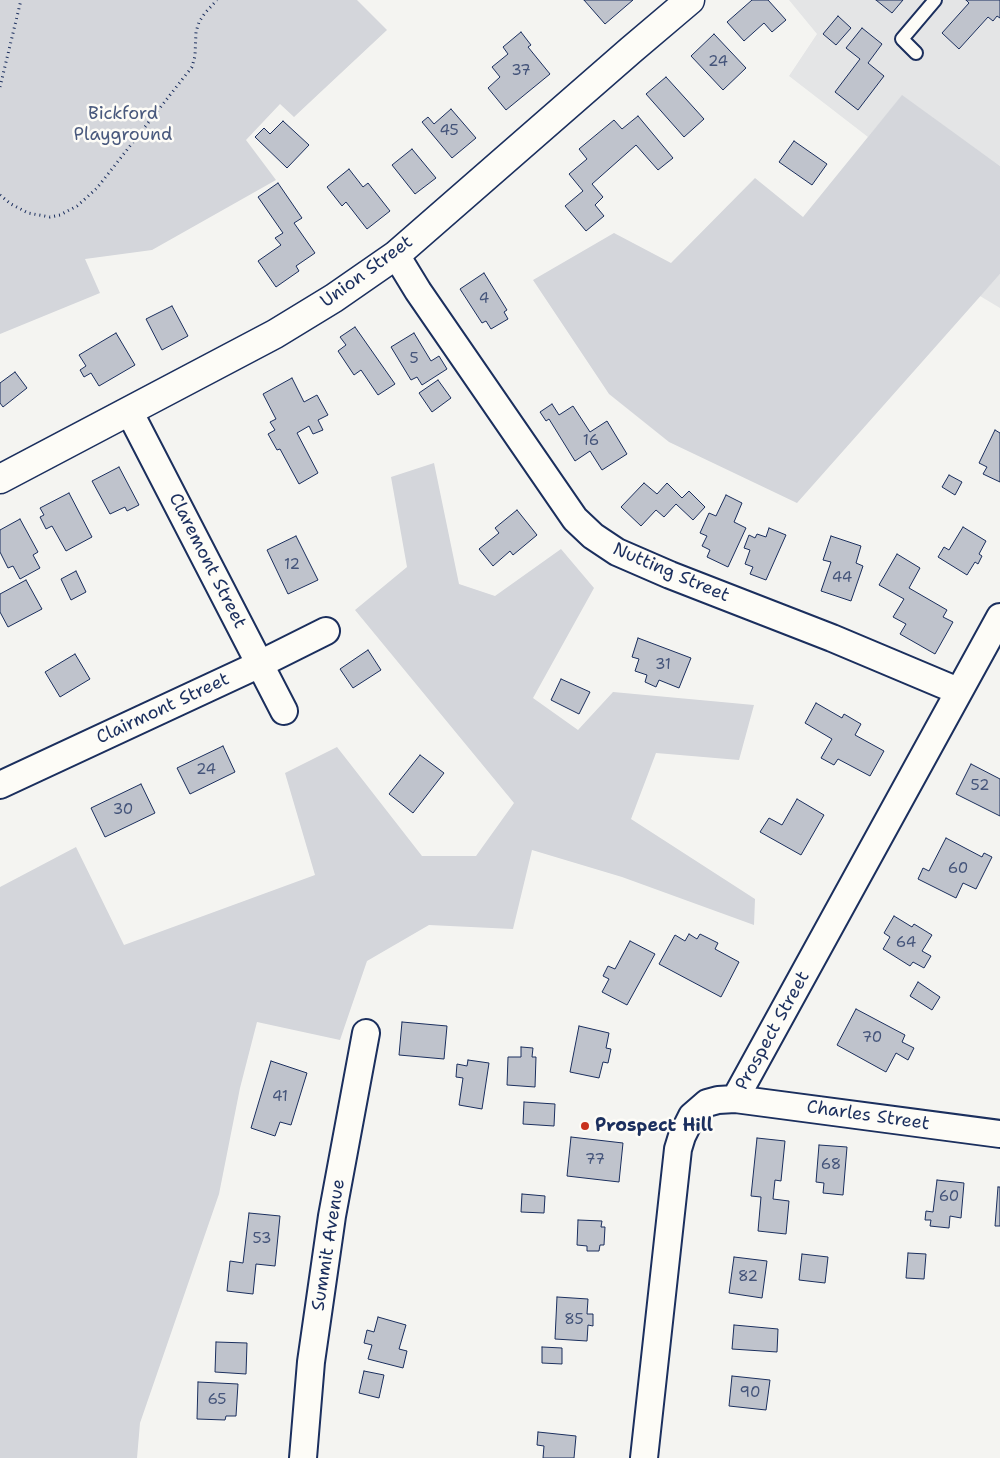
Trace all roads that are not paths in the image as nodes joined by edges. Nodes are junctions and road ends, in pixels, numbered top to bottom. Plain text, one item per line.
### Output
1 (690, 0) edge
2 (935, 0) edge
3 (916, 53) dead end
4 (396, 254) junction
5 (129, 411) junction
6 (0, 478) edge
7 (1000, 616) edge
8 (326, 631) dead end
9 (260, 664) junction
10 (958, 691) junction
11 (284, 711) dead end
12 (0, 785) edge
13 (366, 1033) dead end
14 (735, 1099) junction
15 (1000, 1134) edge
16 (303, 1458) edge
17 (644, 1458) edge

1 - 4 street, Union Street
2 - 3 lane
4 - 5 street, Union Street
4 - 10 street, Nutting Street
5 - 6 street, Union Street
5 - 9 street, Claremont Street
7 - 10 street, Prospect Street
8 - 9 street, Clairmont Street
9 - 11 street, Claremont Street
9 - 12 street, Clairmont Street
10 - 14 street, Prospect Street
13 - 16 street, Summit Avenue
14 - 15 street, Charles Street
14 - 17 street, Prospect Street

